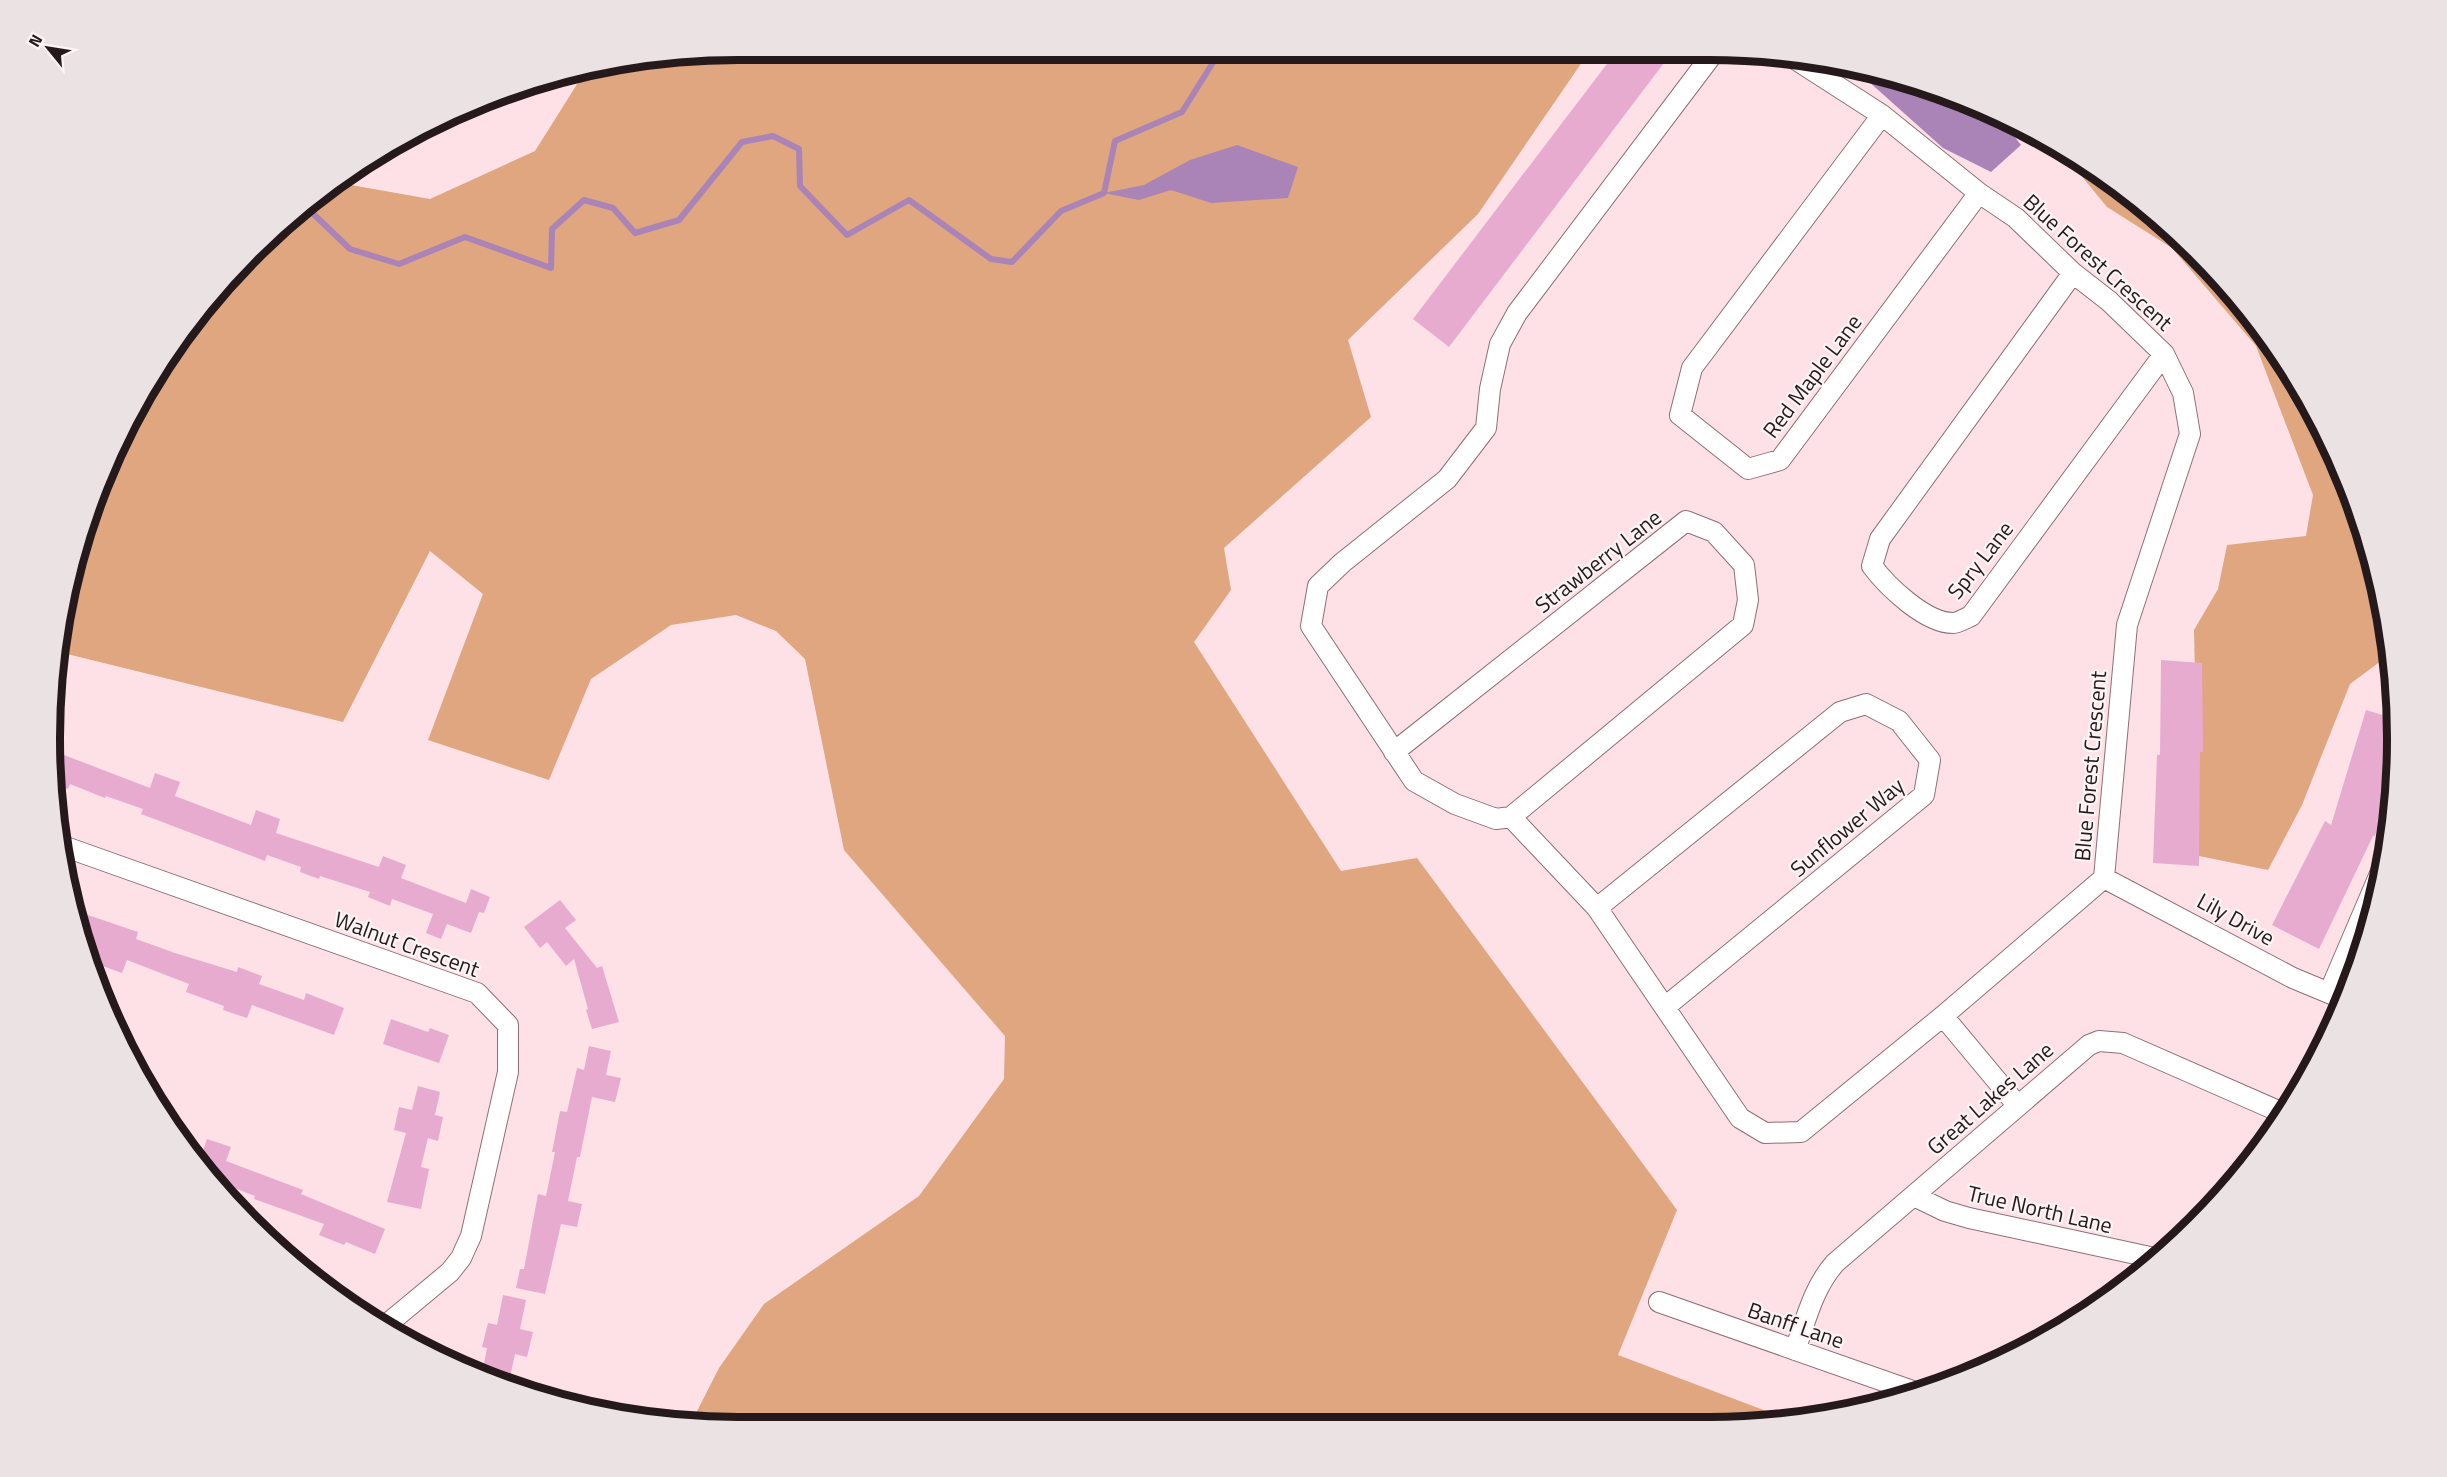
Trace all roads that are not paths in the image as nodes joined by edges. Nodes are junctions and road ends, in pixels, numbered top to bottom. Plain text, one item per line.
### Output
1 (1707, 60) edge
2 (1809, 68) edge
3 (1882, 115) junction
4 (1979, 193) junction
5 (2073, 273) junction
6 (2164, 354) junction
7 (1394, 753) junction
8 (1511, 818) junction
9 (69, 848) edge
10 (2104, 878) junction
11 (1597, 908) junction
12 (2336, 995) edge
13 (1665, 1007) junction
14 (1943, 1016) junction
15 (2018, 1106) junction
16 (2276, 1110) edge
17 (1914, 1196) junction
18 (2147, 1256) edge
19 (1659, 1302) dead end
20 (390, 1321) edge
21 (1795, 1350) junction
22 (1904, 1388) edge

1 - 7 street
2 - 3 street, Blue Forest Crescent
3 - 4 street, Blue Forest Crescent
3 - 4 street, Red Maple Lane
4 - 5 street, Blue Forest Crescent
5 - 6 street, Blue Forest Crescent
5 - 6 street, Spry Lane
6 - 10 street, Blue Forest Crescent
7 - 8 street
7 - 8 street, Strawberry Lane
8 - 11 street
9 - 20 street, Walnut Crescent
10 - 12 street, Lily Drive
10 - 14 street
11 - 13 street
11 - 13 street, Sunflower Way
13 - 14 street
14 - 15 street
15 - 16 street, Great Lakes Lane
15 - 17 street, Great Lakes Lane
17 - 18 street, True North Lane
17 - 21 street, Great Lakes Lane
19 - 21 street, Banff Lane
21 - 22 street, Banff Lane

